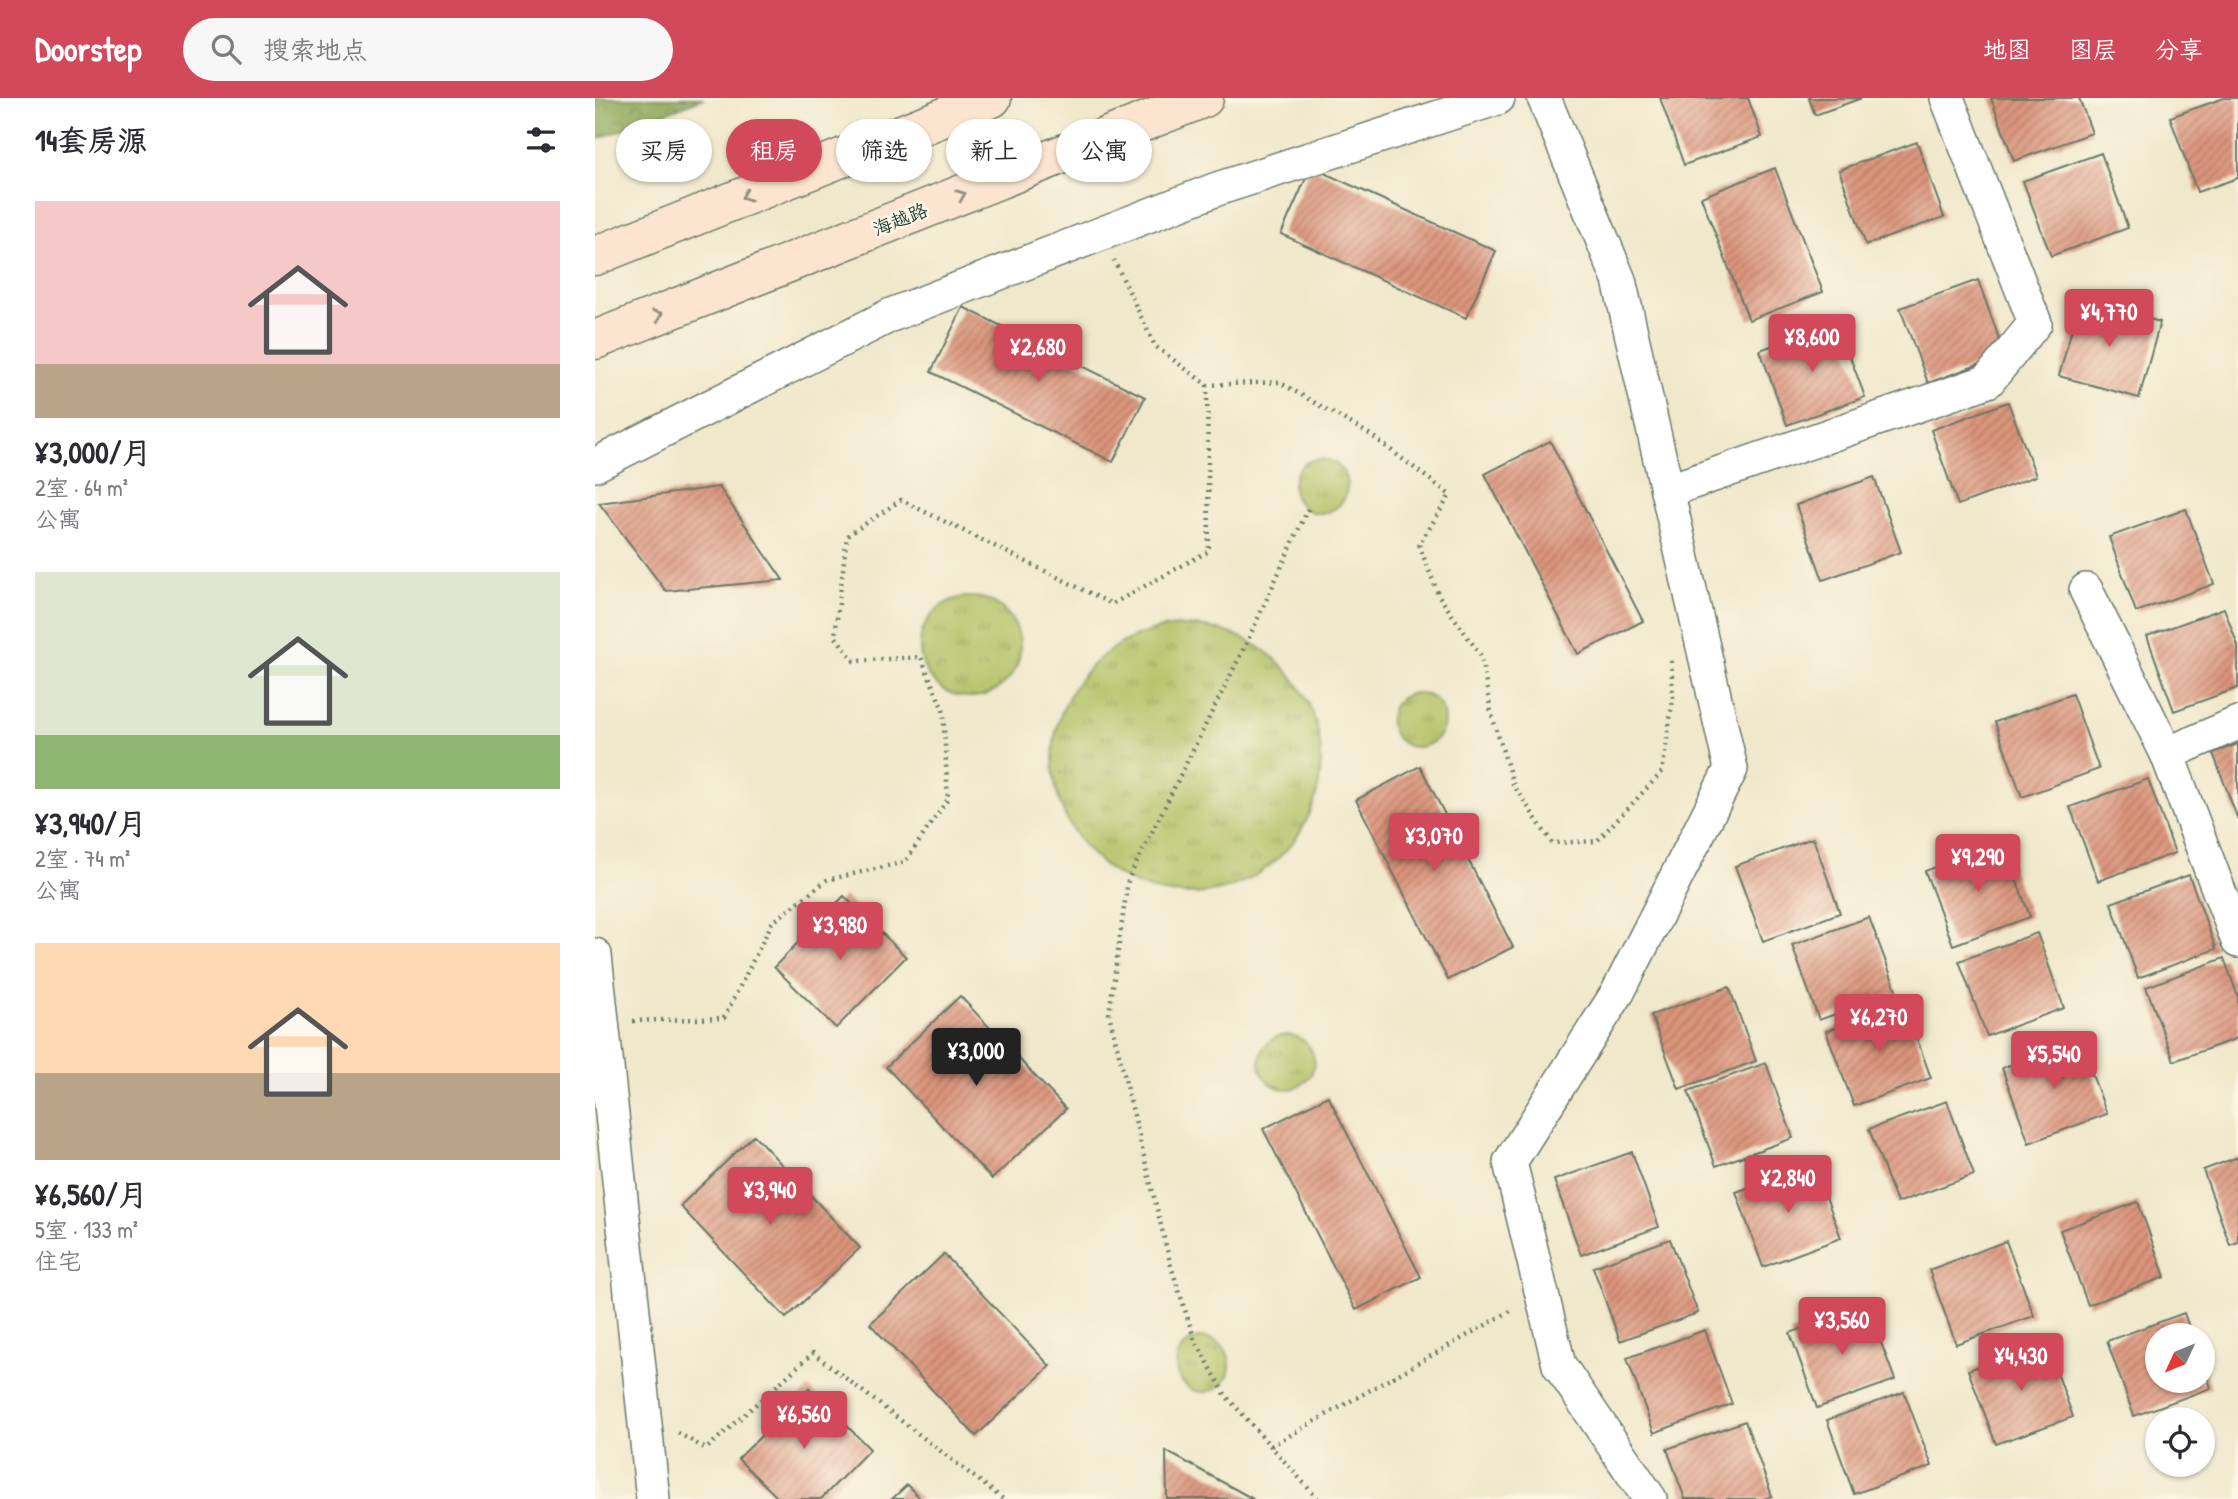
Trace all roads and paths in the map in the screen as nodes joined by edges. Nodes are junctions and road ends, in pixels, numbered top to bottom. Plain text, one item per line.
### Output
1 (992, 98) edge
2 (1204, 98) edge
3 (1498, 98) edge
4 (1543, 98) edge
5 (1947, 98) edge
6 (1101, 234) junction
7 (595, 256) edge
8 (595, 340) edge
9 (1207, 385) junction
10 (595, 464) edge
11 (1667, 491) junction
12 (1308, 509) dead end
13 (2086, 590) dead end
14 (1670, 646) dead end
15 (2238, 723) edge
16 (2167, 754) junction
17 (2238, 941) edge
18 (595, 955) edge
19 (602, 1022) junction
20 (1542, 1293) junction
21 (644, 1414) junction
22 (1271, 1446) junction
23 (653, 1499) edge
24 (1003, 1499) edge
25 (1318, 1499) edge
26 (1650, 1499) edge

1 -> 7 street
8 -> 2 street, 海越路
3 - 6 street
4 - 11 street
5 - 11 street
6 - 9 path
6 - 10 street
9 - 14 path
9 - 19 path
11 - 20 street
12 - 22 path
13 - 16 street
15 - 16 street
16 - 17 street
18 - 19 street
19 - 21 street
20 - 22 path
20 - 26 street
21 - 23 street
21 - 24 path
22 - 25 path

